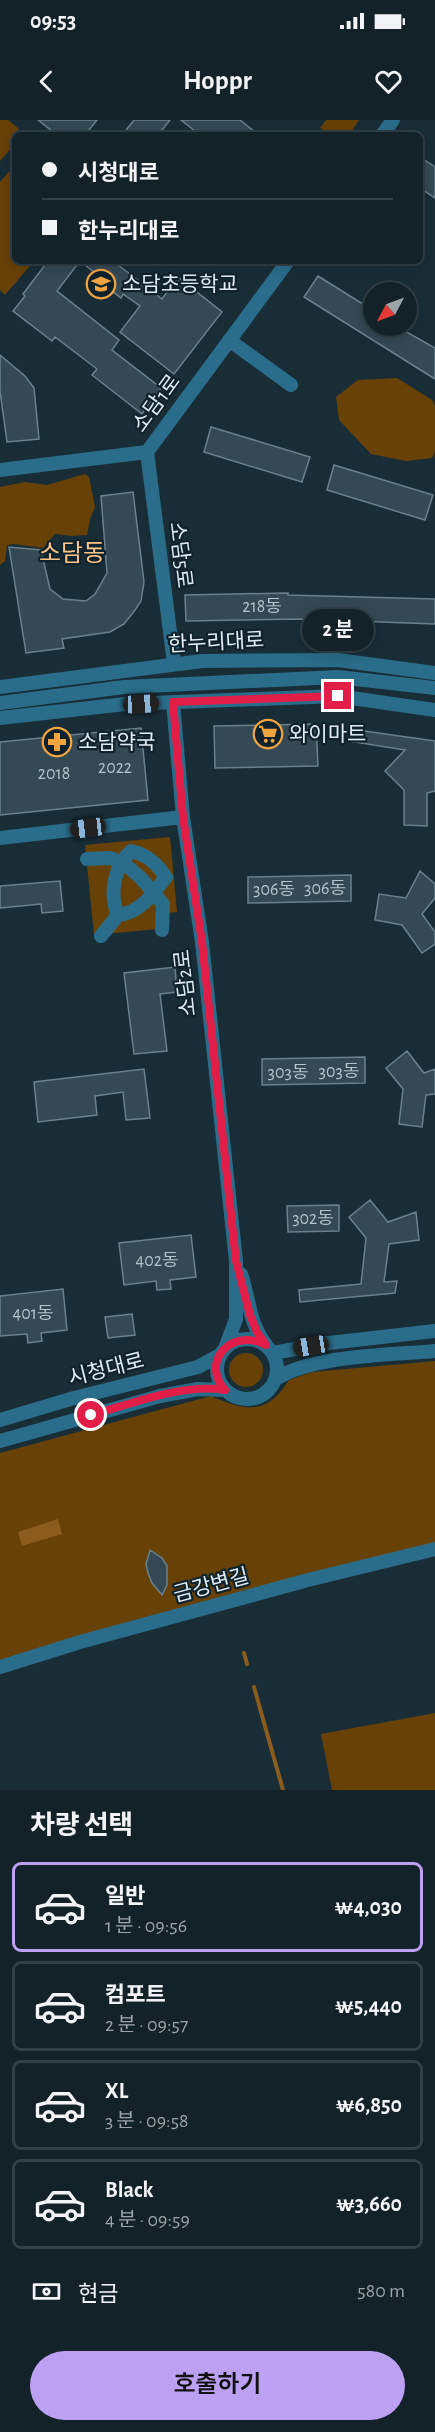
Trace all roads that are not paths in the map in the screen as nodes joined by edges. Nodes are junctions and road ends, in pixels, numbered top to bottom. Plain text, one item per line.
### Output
1 (286, 264) edge
2 (229, 340) junction
3 (291, 385) dead end
4 (147, 452) junction
5 (0, 470) edge
6 (174, 663) junction
7 (435, 673) edge
8 (0, 687) edge
9 (435, 688) edge
10 (173, 702) junction
11 (0, 703) edge
12 (435, 710) edge
13 (0, 718) edge
14 (183, 817) junction
15 (0, 838) edge
16 (87, 859) dead end
17 (120, 864) junction
18 (154, 892) junction
19 (118, 915) junction
20 (162, 930) dead end
21 (101, 936) dead end
22 (236, 1261) junction
23 (435, 1331) edge
24 (269, 1349) junction
25 (223, 1351) junction
26 (435, 1351) edge
27 (276, 1379) junction
28 (225, 1390) junction
29 (0, 1420) edge
30 (0, 1441) edge
31 (435, 1549) edge
32 (0, 1667) edge

1 - 2 street, 소담1로
2 - 3 street
2 - 4 street, 소담1로
4 - 5 street, 소담1로
4 - 6 street, 소담5로
6 - 7 street, 한누리대로
6 - 8 street, 한누리대로
9 - 11 street
10 - 12 street
10 - 13 street
10 - 14 street, 소담2로
14 - 15 street
14 - 22 street, 소담2로
16 - 17 street
17 - 18 street
17 - 18 street
17 - 19 street
18 - 19 street
18 - 20 street
19 - 21 street
22 - 24 street
22 - 25 street
23 - 24 street
24 - 25 street
24 - 27 street
25 - 28 street
25 - 29 street, 시청대로
26 - 27 street
27 - 28 street
28 - 30 street, 시청대로
31 - 32 street, 금강변길

